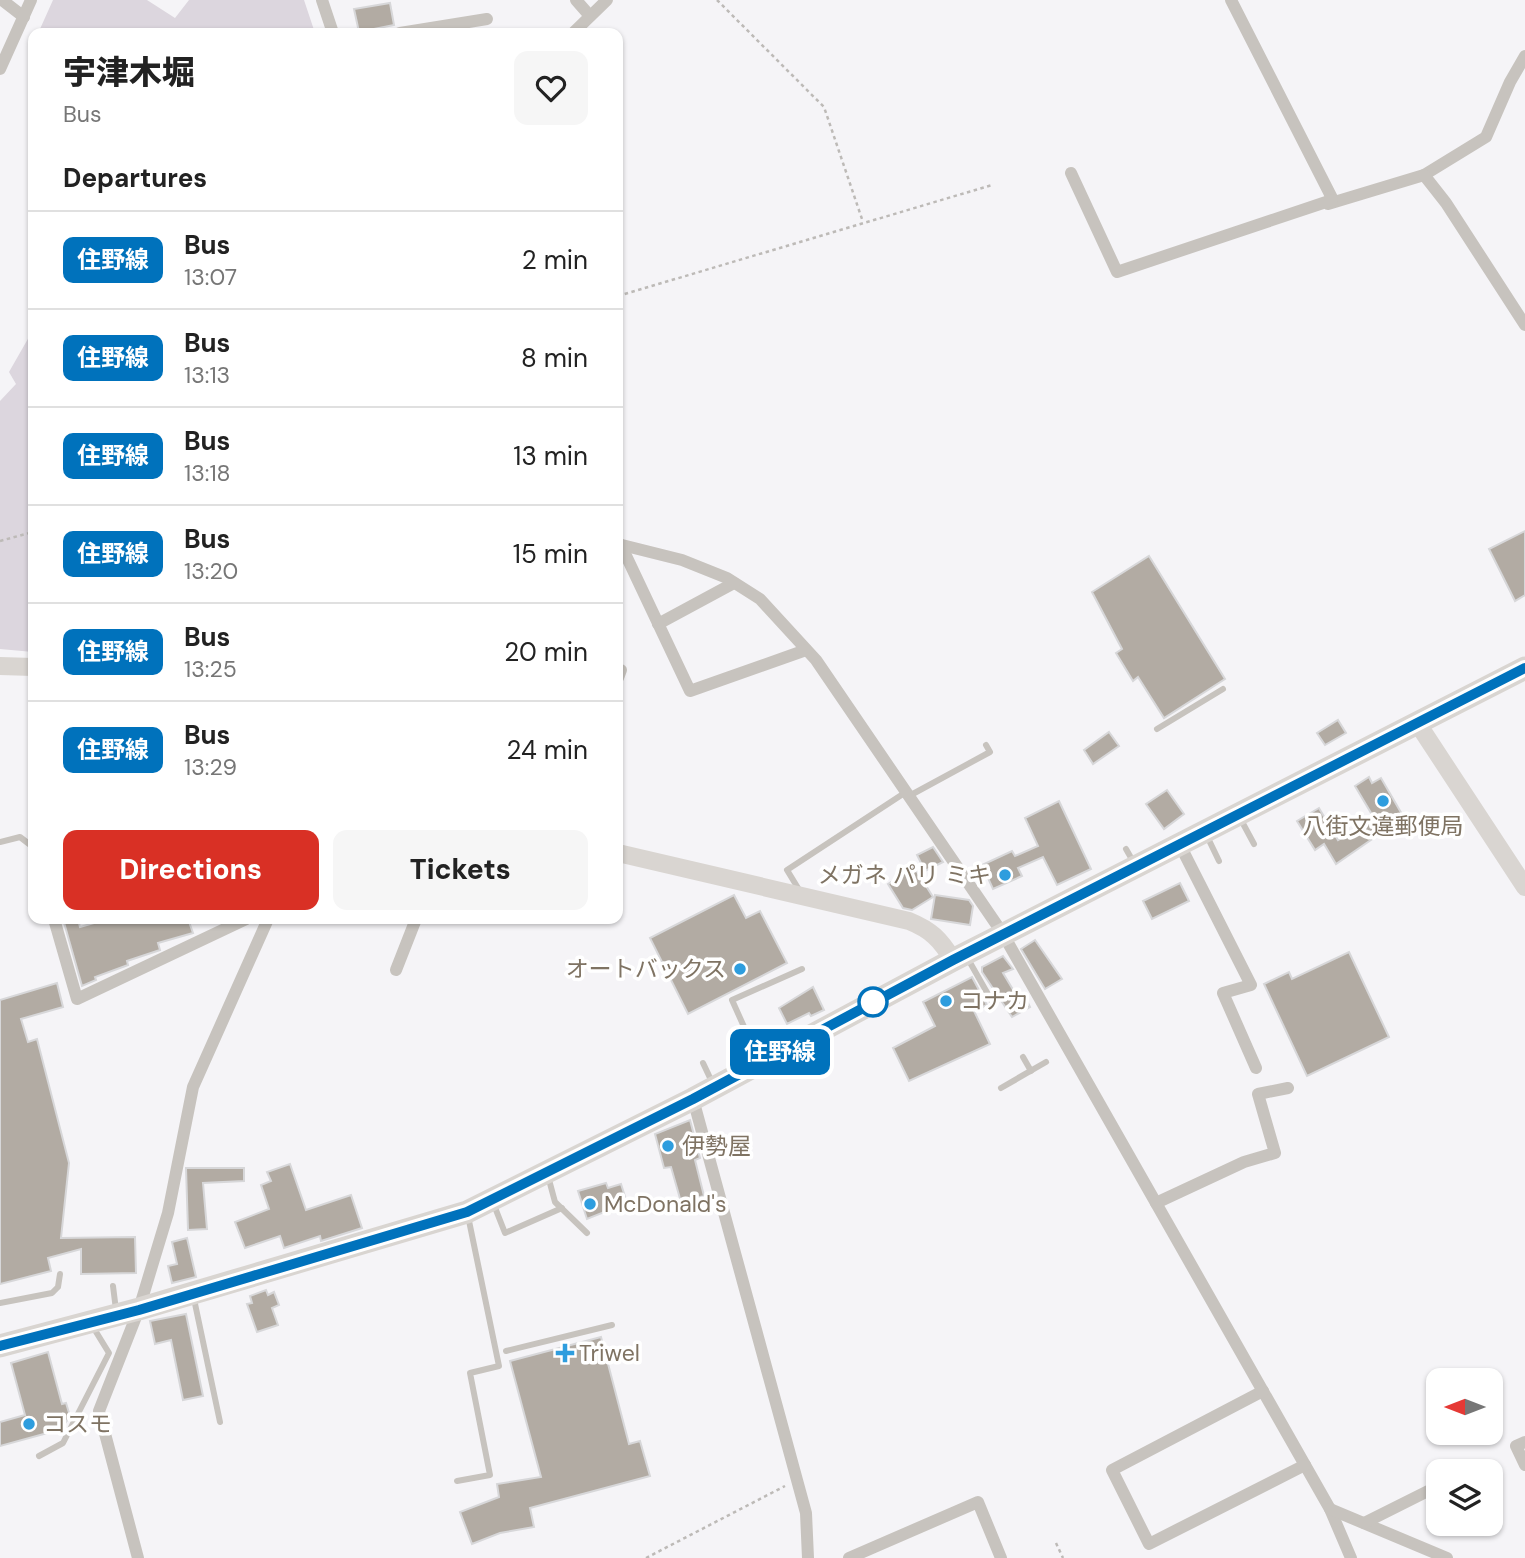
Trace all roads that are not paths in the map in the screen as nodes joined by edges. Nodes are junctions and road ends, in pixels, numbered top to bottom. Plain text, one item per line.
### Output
1 (2, 0) edge
2 (31, 0) edge
3 (321, 0) edge
4 (576, 0) edge
5 (607, 0) edge
6 (1231, 0) edge
7 (590, 16) junction
8 (24, 17) junction
9 (487, 19) dead end
10 (331, 28) edge
11 (431, 28) edge
12 (578, 28) edge
13 (1525, 56) edge
14 (0, 69) edge
15 (1071, 173) dead end
16 (1424, 175) junction
17 (1333, 200) junction
18 (1525, 325) edge
19 (623, 546) edge
20 (623, 553) edge
21 (734, 583) junction
22 (658, 624) junction
23 (806, 650) junction
24 (0, 666) edge
25 (28, 667) edge
26 (1525, 668) edge
27 (1223, 689) dead end
28 (1418, 724) junction
29 (1157, 729) dead end
30 (986, 745) dead end
31 (907, 794) junction
32 (1231, 816) junction
33 (0, 842) edge
34 (28, 843) edge
35 (1254, 844) dead end
36 (1180, 845) junction
37 (623, 854) edge
38 (1219, 861) dead end
39 (1525, 887) edge
40 (804, 897) junction
41 (56, 924) edge
42 (236, 924) edge
43 (265, 924) edge
44 (414, 924) edge
45 (1003, 934) junction
46 (959, 957) junction
47 (396, 970) dead end
48 (802, 970) dead end
49 (993, 1003) dead end
50 (745, 1029) dead end
51 (1023, 1057) dead end
52 (1046, 1062) dead end
53 (703, 1063) dead end
54 (1256, 1068) dead end
55 (1031, 1071) junction
56 (715, 1087) junction
57 (1001, 1088) dead end
58 (1288, 1088) dead end
59 (693, 1099) junction
60 (547, 1172) junction
61 (492, 1200) junction
62 (1156, 1203) junction
63 (562, 1208) junction
64 (467, 1212) junction
65 (587, 1233) dead end
66 (60, 1274) dead end
67 (113, 1286) dead end
68 (192, 1294) junction
69 (0, 1303) edge
70 (139, 1310) junction
71 (116, 1315) junction
72 (90, 1322) junction
73 (612, 1325) dead end
74 (0, 1346) edge
75 (506, 1351) dead end
76 (1263, 1391) junction
77 (220, 1422) dead end
78 (1525, 1442) edge
79 (39, 1456) dead end
80 (1305, 1465) junction
81 (1525, 1465) edge
82 (457, 1480) dead end
83 (1426, 1492) edge
84 (1330, 1509) junction
85 (1364, 1523) junction
86 (138, 1558) edge
87 (808, 1558) edge
88 (849, 1558) edge
89 (1001, 1558) edge
90 (1351, 1558) edge
91 (1447, 1558) edge

1 - 8 street
2 - 8 street
3 - 10 street
4 - 7 street
5 - 7 street
6 - 17 street
7 - 12 street
8 - 14 street
9 - 11 street
13 - 16 street
15 - 17 street
16 - 17 street
16 - 18 street
19 - 21 street
20 - 22 street
21 - 22 street
21 - 23 street
22 - 23 street
23 - 31 street
24 - 25 street
26 - 28 highway
27 - 29 lane
28 - 32 highway
28 - 39 street
30 - 31 lane
31 - 40 lane
31 - 45 street
32 - 35 lane
32 - 36 highway
32 - 38 lane
33 - 34 lane
36 - 45 highway
36 - 54 street
37 - 40 street
40 - 46 street
41 - 42 street
43 - 70 street
44 - 47 street
45 - 46 highway
45 - 62 street
46 - 49 lane
46 - 56 highway
48 - 50 lane
51 - 55 lane
52 - 55 lane
53 - 56 lane
55 - 57 lane
56 - 59 highway
58 - 62 street
59 - 60 highway
59 - 87 street
60 - 61 highway
60 - 63 lane
61 - 63 lane
61 - 64 highway
62 - 76 street
63 - 65 lane
64 - 68 highway
64 - 82 lane
66 - 69 lane
67 - 71 lane
68 - 70 highway
68 - 77 lane
70 - 71 highway
70 - 86 street
71 - 72 highway
72 - 74 highway
72 - 79 lane
73 - 75 lane
76 - 80 street
76 - 80 street
78 - 81 street
80 - 84 street
83 - 85 street
84 - 85 street
84 - 90 street
85 - 91 street
88 - 89 street

